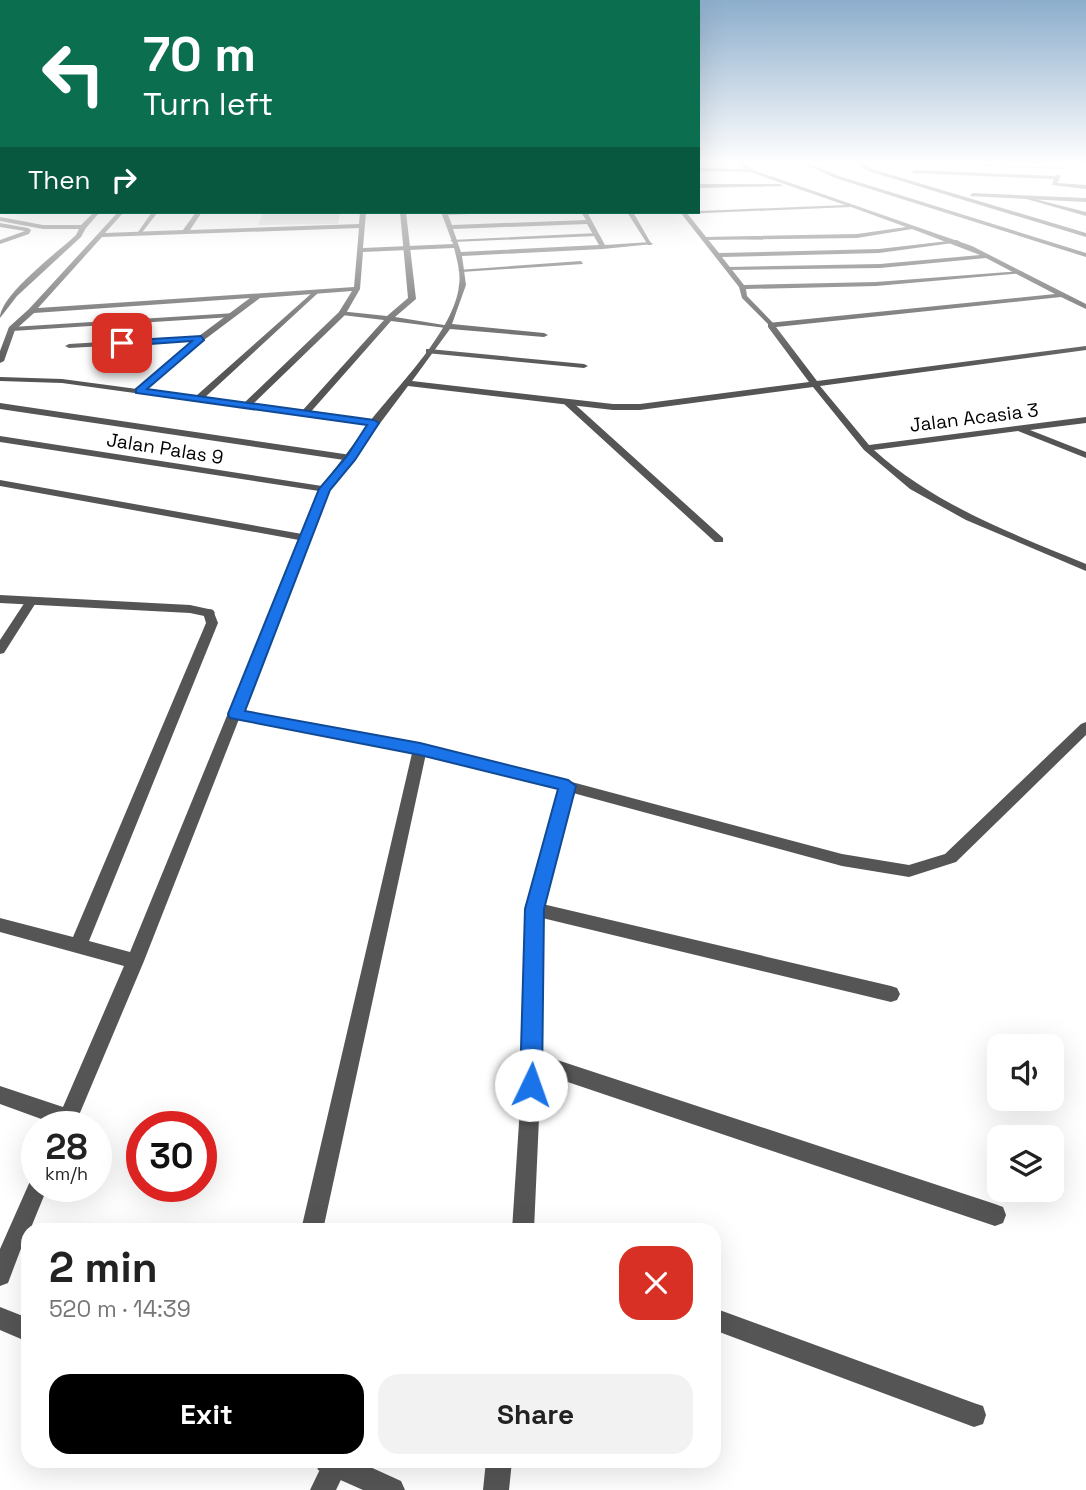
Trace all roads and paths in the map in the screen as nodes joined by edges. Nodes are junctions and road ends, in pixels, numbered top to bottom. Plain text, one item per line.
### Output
1 (28, 231) edge
2 (81, 231) edge
3 (104, 231) edge
4 (141, 231) edge
5 (230, 231) edge
6 (362, 231) edge
7 (406, 231) edge
8 (471, 231) edge
9 (594, 231) edge
10 (642, 231) edge
11 (697, 231) edge
12 (897, 231) edge
13 (923, 231) edge
14 (1008, 231) edge
15 (187, 232) joint
16 (451, 232) edge
17 (138, 234) junction
18 (596, 234) junction
19 (100, 235) junction
20 (704, 239) junction
21 (0, 242) edge
22 (957, 242) junction
23 (408, 247) junction
24 (603, 247) junction
25 (360, 250) junction
26 (716, 255) junction
27 (1086, 255) edge
28 (989, 256) junction
29 (581, 263) dead end
30 (461, 270) junction
31 (728, 270) junction
32 (1021, 273) junction
33 (742, 288) junction
34 (357, 289) junction
35 (316, 293) junction
36 (1061, 295) junction
37 (258, 296) junction
38 (4, 306) edge
39 (1086, 307) edge
40 (32, 311) junction
41 (342, 313) junction
42 (232, 315) junction
43 (0, 316) edge
44 (390, 318) junction
45 (446, 326) junction
46 (771, 326) junction
47 (12, 329) junction
48 (544, 335) dead end
49 (201, 338) junction
50 (69, 346) dead end
51 (1086, 348) edge
52 (429, 351) junction
53 (0, 361) edge
54 (583, 366) dead end
55 (0, 379) edge
56 (408, 383) junction
57 (816, 384) junction
58 (139, 391) junction
59 (199, 398) junction
60 (566, 401) junction
61 (248, 404) junction
62 (0, 406) edge
63 (306, 414) junction
64 (1086, 420) edge
65 (374, 423) junction
66 (1021, 429) junction
67 (0, 439) edge
68 (867, 448) junction
69 (1086, 455) edge
70 (351, 458) junction
71 (0, 483) edge
72 (325, 489) junction
73 (306, 538) junction
74 (719, 540) dead end
75 (1086, 568) edge
76 (0, 599) edge
77 (31, 601) junction
78 (0, 650) edge
79 (236, 714) junction
80 (1086, 727) edge
81 (420, 749) junction
82 (568, 786) junction
83 (534, 909) junction
84 (0, 925) edge
85 (78, 947) junction
86 (135, 961) junction
87 (891, 994) dead end
88 (532, 1060) junction
89 (0, 1095) edge
90 (37, 1111) edge
91 (70, 1111) edge
92 (31, 1202) edge
93 (995, 1215) dead end
94 (22, 1223) edge
95 (314, 1223) edge
96 (523, 1223) edge
97 (21, 1226) edge
98 (0, 1275) edge
99 (0, 1318) edge
100 (721, 1322) edge
101 (21, 1327) edge
102 (974, 1415) dead end
103 (330, 1468) edge
104 (342, 1468) edge
105 (498, 1468) edge
106 (323, 1490) edge
107 (392, 1490) edge
108 (496, 1490) edge

1 - 21 street
2 - 38 street
3 - 19 street
4 - 17 street
5 - 15 street
6 - 25 street
7 - 23 street
8 - 16 street
9 - 18 street
10 - 24 street
11 - 20 street
12 - 20 street
13 - 22 street
14 - 27 street
15 - 17 street
16 - 18 street
16 - 23 street
16 - 24 street
16 - 30 street
17 - 19 street
18 - 24 street
19 - 40 street
20 - 26 street
22 - 26 street
22 - 28 street
23 - 25 street
23 - 44 street
25 - 34 street
26 - 31 street
28 - 31 street
28 - 32 street
29 - 30 street
30 - 45 street
31 - 33 street
32 - 33 street
32 - 36 street
33 - 46 street
34 - 35 street
34 - 41 street
35 - 37 street
35 - 59 street
36 - 39 street
36 - 46 street
37 - 40 street
37 - 42 street
38 - 43 street
40 - 47 street
41 - 44 street
41 - 61 street
42 - 47 street
42 - 49 street
44 - 45 street
44 - 63 street
45 - 48 street
45 - 52 street
46 - 57 street
47 - 53 street
49 - 50 street
49 - 58 street
51 - 57 street
52 - 54 street
52 - 56 street
55 - 58 street
56 - 60 street
56 - 65 street
57 - 60 street
57 - 68 street
58 - 59 street
59 - 61 street
60 - 74 street
61 - 63 street
62 - 70 street
63 - 65 street
64 - 66 street, Jalan Acasia 3
65 - 70 street
66 - 68 street, Jalan Acasia 3
66 - 69 street
67 - 72 street, Jalan Palas 9
68 - 75 street
70 - 72 street
71 - 73 street
72 - 73 street
73 - 79 street
76 - 77 street
77 - 78 street
77 - 85 street
79 - 81 street
79 - 86 street
80 - 82 street
81 - 82 street
81 - 95 street
82 - 83 street
83 - 87 street
83 - 88 street
84 - 85 street
85 - 86 street
86 - 91 street
88 - 93 street
88 - 96 street
89 - 90 street
92 - 94 street
97 - 98 street
99 - 101 street
100 - 102 street
103 - 106 street
104 - 107 street
105 - 108 street

